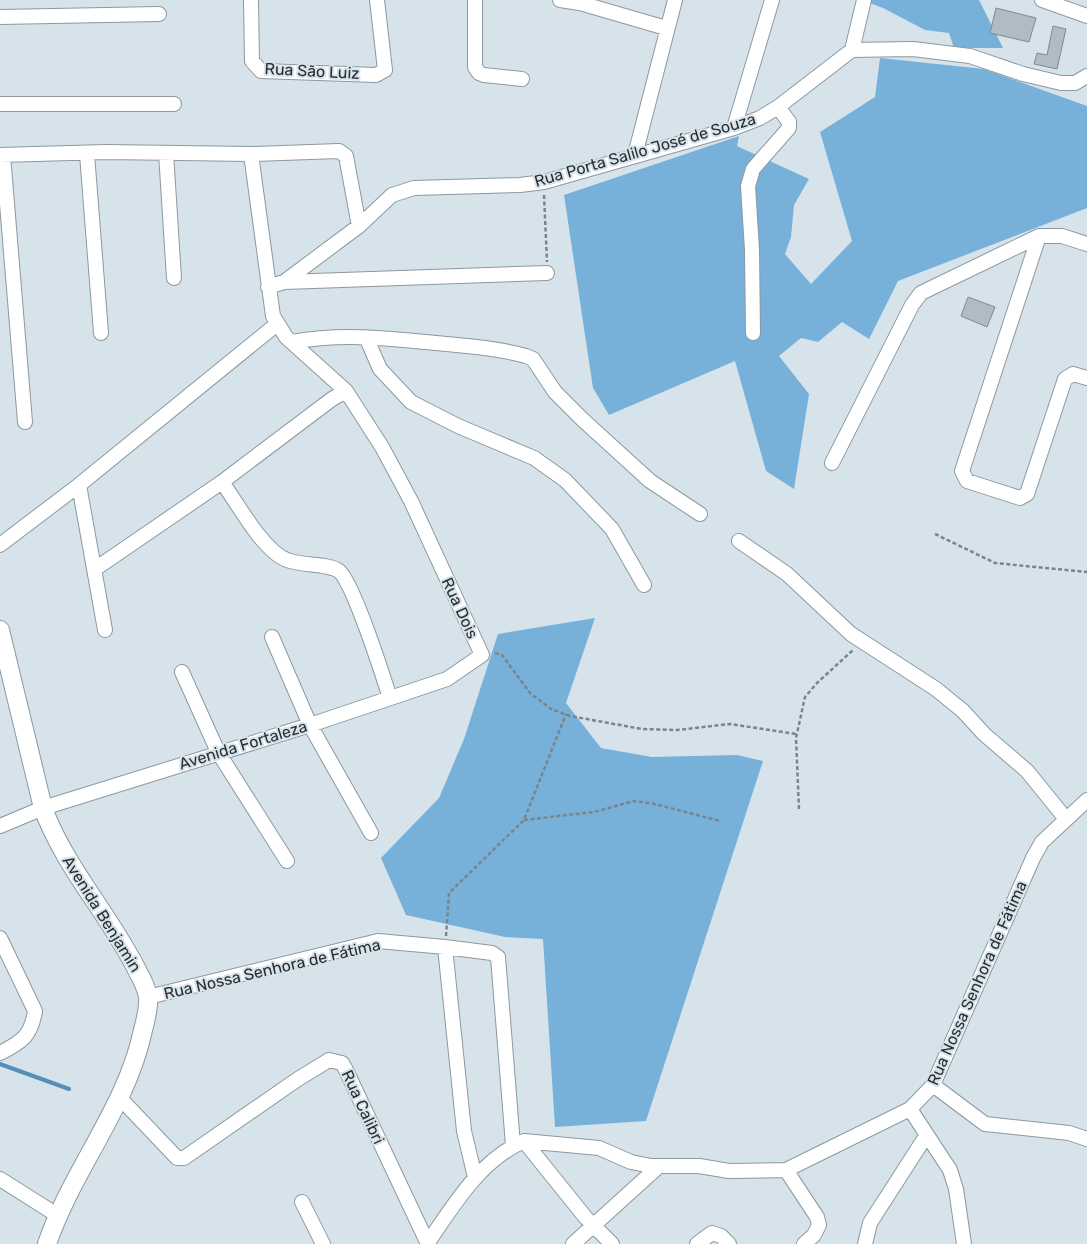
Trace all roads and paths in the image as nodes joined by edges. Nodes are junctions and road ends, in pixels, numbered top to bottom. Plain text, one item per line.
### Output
1 (251, 0) edge
2 (377, 0) edge
3 (475, 0) edge
4 (560, 0) edge
5 (674, 0) edge
6 (772, 0) edge
7 (864, 0) edge
8 (1042, 0) edge
9 (581, 1) edge
10 (159, 14) dead end
11 (1087, 16) edge
12 (0, 17) edge
13 (666, 28) junction
14 (852, 50) junction
15 (1087, 76) edge
16 (522, 79) dead end
17 (0, 104) edge
18 (174, 104) dead end
19 (778, 107) junction
20 (734, 128) junction
21 (166, 153) junction
22 (87, 154) junction
23 (250, 154) junction
24 (1, 155) edge
25 (635, 155) junction
26 (544, 182) junction
27 (359, 226) junction
28 (1039, 236) junction
29 (1087, 244) edge
30 (547, 273) joint
31 (174, 278) dead end
32 (284, 282) junction
33 (268, 287) junction
34 (277, 324) junction
35 (101, 333) dead end
36 (753, 333) dead end
37 (366, 337) junction
38 (292, 342) junction
39 (1087, 378) edge
40 (346, 391) junction
41 (25, 422) dead end
42 (832, 463) dead end
43 (222, 482) junction
44 (79, 485) junction
45 (700, 514) dead end
46 (935, 534) dead end
47 (739, 541) dead end
48 (0, 545) edge
49 (95, 569) junction
50 (1087, 572) edge
51 (644, 585) dead end
52 (105, 630) dead end
53 (0, 632) edge
54 (272, 637) dead end
55 (862, 643) junction
56 (482, 655) junction
57 (182, 672) dead end
58 (390, 698) junction
59 (566, 714) junction
60 (310, 725) junction
61 (796, 734) junction
62 (218, 752) junction
63 (1087, 800) edge
64 (43, 808) junction
65 (799, 809) dead end
66 (1066, 819) junction
67 (524, 820) junction
68 (720, 820) dead end
69 (0, 826) edge
70 (371, 833) dead end
71 (287, 862) dead end
72 (0, 938) edge
73 (445, 947) junction
74 (148, 997) junction
75 (0, 1053) edge
76 (933, 1085) junction
77 (119, 1097) junction
78 (910, 1109) junction
79 (926, 1136) junction
80 (1087, 1138) edge
81 (518, 1143) junction
82 (659, 1166) junction
83 (786, 1170) junction
84 (475, 1177) junction
85 (0, 1179) edge
86 (302, 1202) dead end
87 (57, 1215) junction
88 (593, 1225) junction
89 (700, 1241) edge
90 (48, 1244) edge
91 (323, 1244) edge
92 (427, 1244) edge
93 (573, 1244) edge
94 (612, 1244) edge
95 (729, 1244) edge
96 (804, 1244) edge
97 (865, 1244) edge
98 (964, 1244) edge

1 - 2 street, Rua São Luiz
3 - 16 street
4 - 9 street
5 - 13 street
6 - 20 street
7 - 14 street
8 - 11 street
9 - 13 street
10 - 12 street
13 - 25 street
14 - 15 street
14 - 19 street, Rua Porta Salilo José de Souza
17 - 18 street
19 - 20 street, Rua Porta Salilo José de Souza
19 - 36 street
20 - 25 street, Rua Porta Salilo José de Souza
21 - 22 street
21 - 23 street
21 - 31 street
22 - 24 street
22 - 35 street
23 - 27 street
23 - 33 street
24 - 41 street
25 - 26 street, Rua Porta Salilo José de Souza
26 - 27 street, Rua Porta Salilo José de Souza
26 - 30 path
27 - 32 street, Rua Porta Salilo José de Souza
28 - 29 street
28 - 39 street
28 - 42 street
30 - 32 street
32 - 33 street, Rua Porta Salilo José de Souza
33 - 34 street
34 - 38 street, Rua Dois
34 - 44 street
37 - 38 street
37 - 45 street
37 - 51 street
38 - 40 street, Rua Dois
40 - 43 street
40 - 56 street, Rua Dois
43 - 49 street
43 - 58 street
44 - 48 street
44 - 49 street
46 - 50 path
47 - 55 street
49 - 52 street
53 - 64 street, Avenida Benjamin
54 - 60 street
55 - 61 path
55 - 66 street
56 - 58 street, Avenida Fortaleza
56 - 59 path, Rua Dois
57 - 62 street
58 - 60 street, Avenida Fortaleza
59 - 61 path, Rua Dois
59 - 67 path
60 - 62 street, Avenida Fortaleza
60 - 70 street
61 - 65 path
62 - 64 street, Avenida Fortaleza
62 - 71 street
63 - 66 street, Rua Nossa Senhora de Fátima
64 - 69 street, Avenida Fortaleza
64 - 74 street, Avenida Benjamin
66 - 76 street, Rua Nossa Senhora de Fátima
67 - 68 path
67 - 73 path
72 - 75 street
73 - 74 street, Rua Nossa Senhora de Fátima
73 - 81 street, Rua Nossa Senhora de Fátima
73 - 84 street
74 - 77 street
76 - 78 street, Rua Nossa Senhora de Fátima
76 - 80 street
77 - 87 street
77 - 92 street, Rua Calibri
78 - 79 street
78 - 83 street, Rua Nossa Senhora de Fátima
79 - 97 street
79 - 98 street
81 - 82 street, Rua Nossa Senhora de Fátima
81 - 84 street
81 - 88 street
82 - 83 street, Rua Nossa Senhora de Fátima
82 - 88 street
83 - 96 street
84 - 92 street
85 - 87 street
86 - 91 street
87 - 90 street
88 - 93 street
88 - 94 street
89 - 95 street

